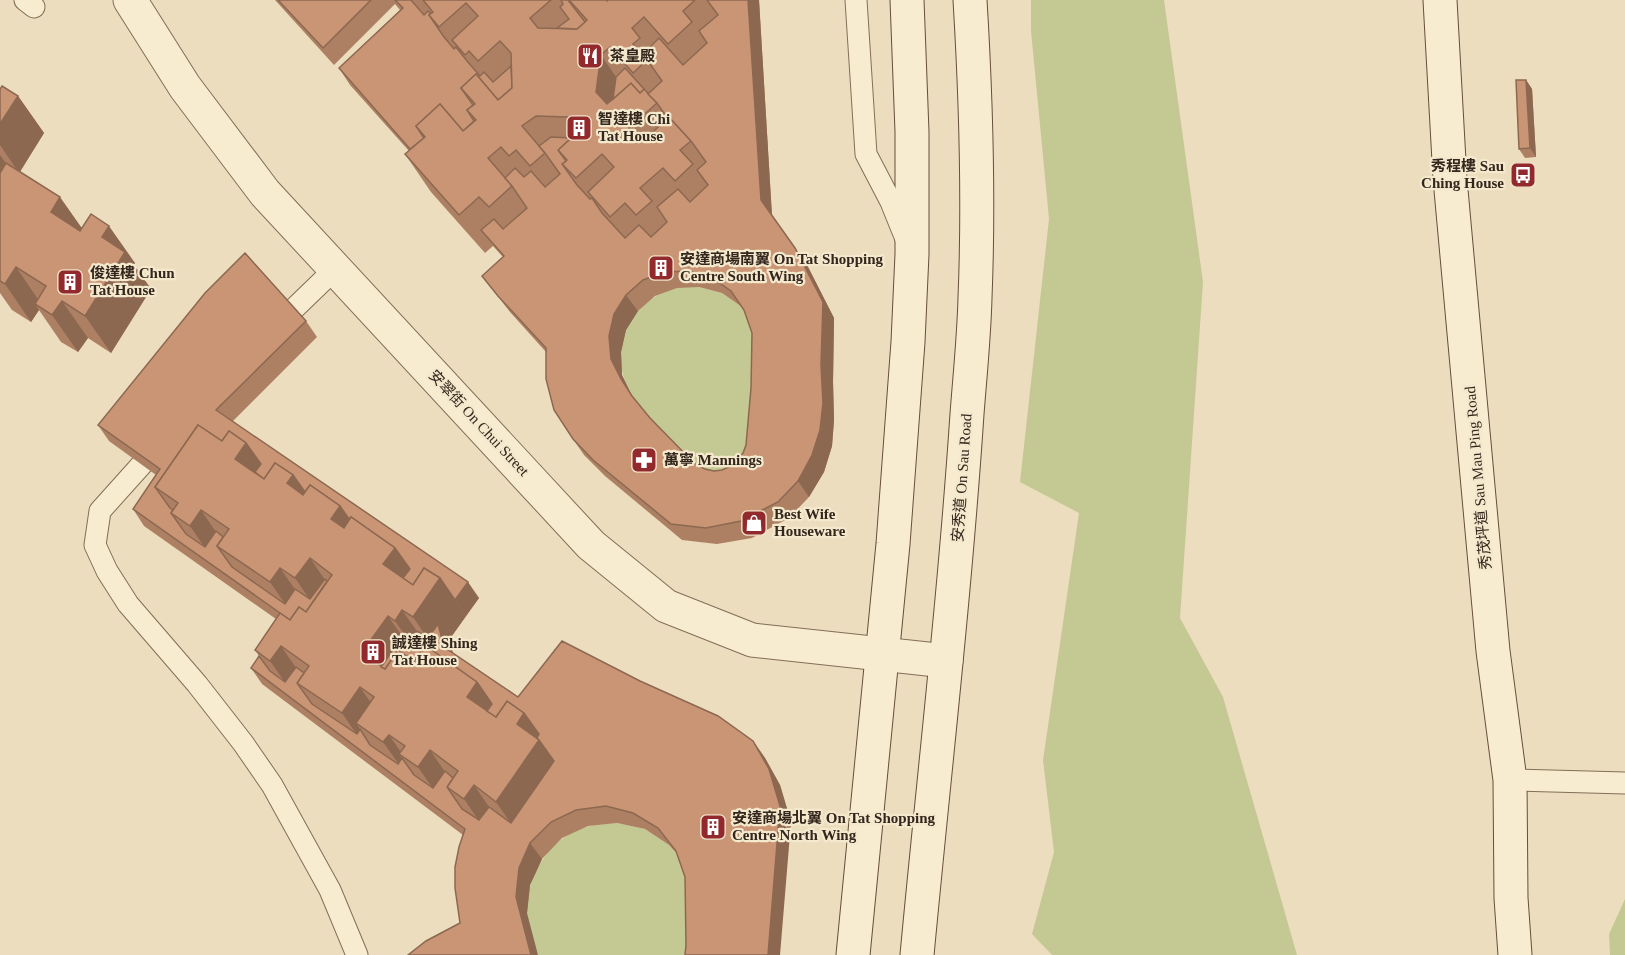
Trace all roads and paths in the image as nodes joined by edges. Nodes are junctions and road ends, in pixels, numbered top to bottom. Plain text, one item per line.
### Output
1 (130, 0) edge
2 (856, 0) edge
3 (908, 0) edge
4 (970, 0) edge
5 (1440, 0) edge
6 (912, 254) junction
7 (335, 269) junction
8 (261, 341) edge
9 (171, 432) edge
10 (882, 655) junction
11 (946, 662) junction
12 (1510, 780) junction
13 (1625, 783) edge
14 (357, 955) edge
15 (854, 955) edge
16 (917, 955) edge
17 (1515, 955) edge

1 - 7 main road, 安翠街 On Chui Street
2 - 6 lane
3 - 6 main road
4 - 11 main road, 安秀道 On Sau Road
5 - 12 main road, 秀茂坪道 Sau Mau Ping Road
6 - 10 main road
7 - 8 lane
7 - 10 main road, 安翠街 On Chui Street
9 - 14 lane
10 - 11 main road, 安翠街 On Chui Street
10 - 15 main road
11 - 16 main road, 安秀道 On Sau Road
12 - 13 lane
12 - 17 main road, 秀茂坪道 Sau Mau Ping Road

